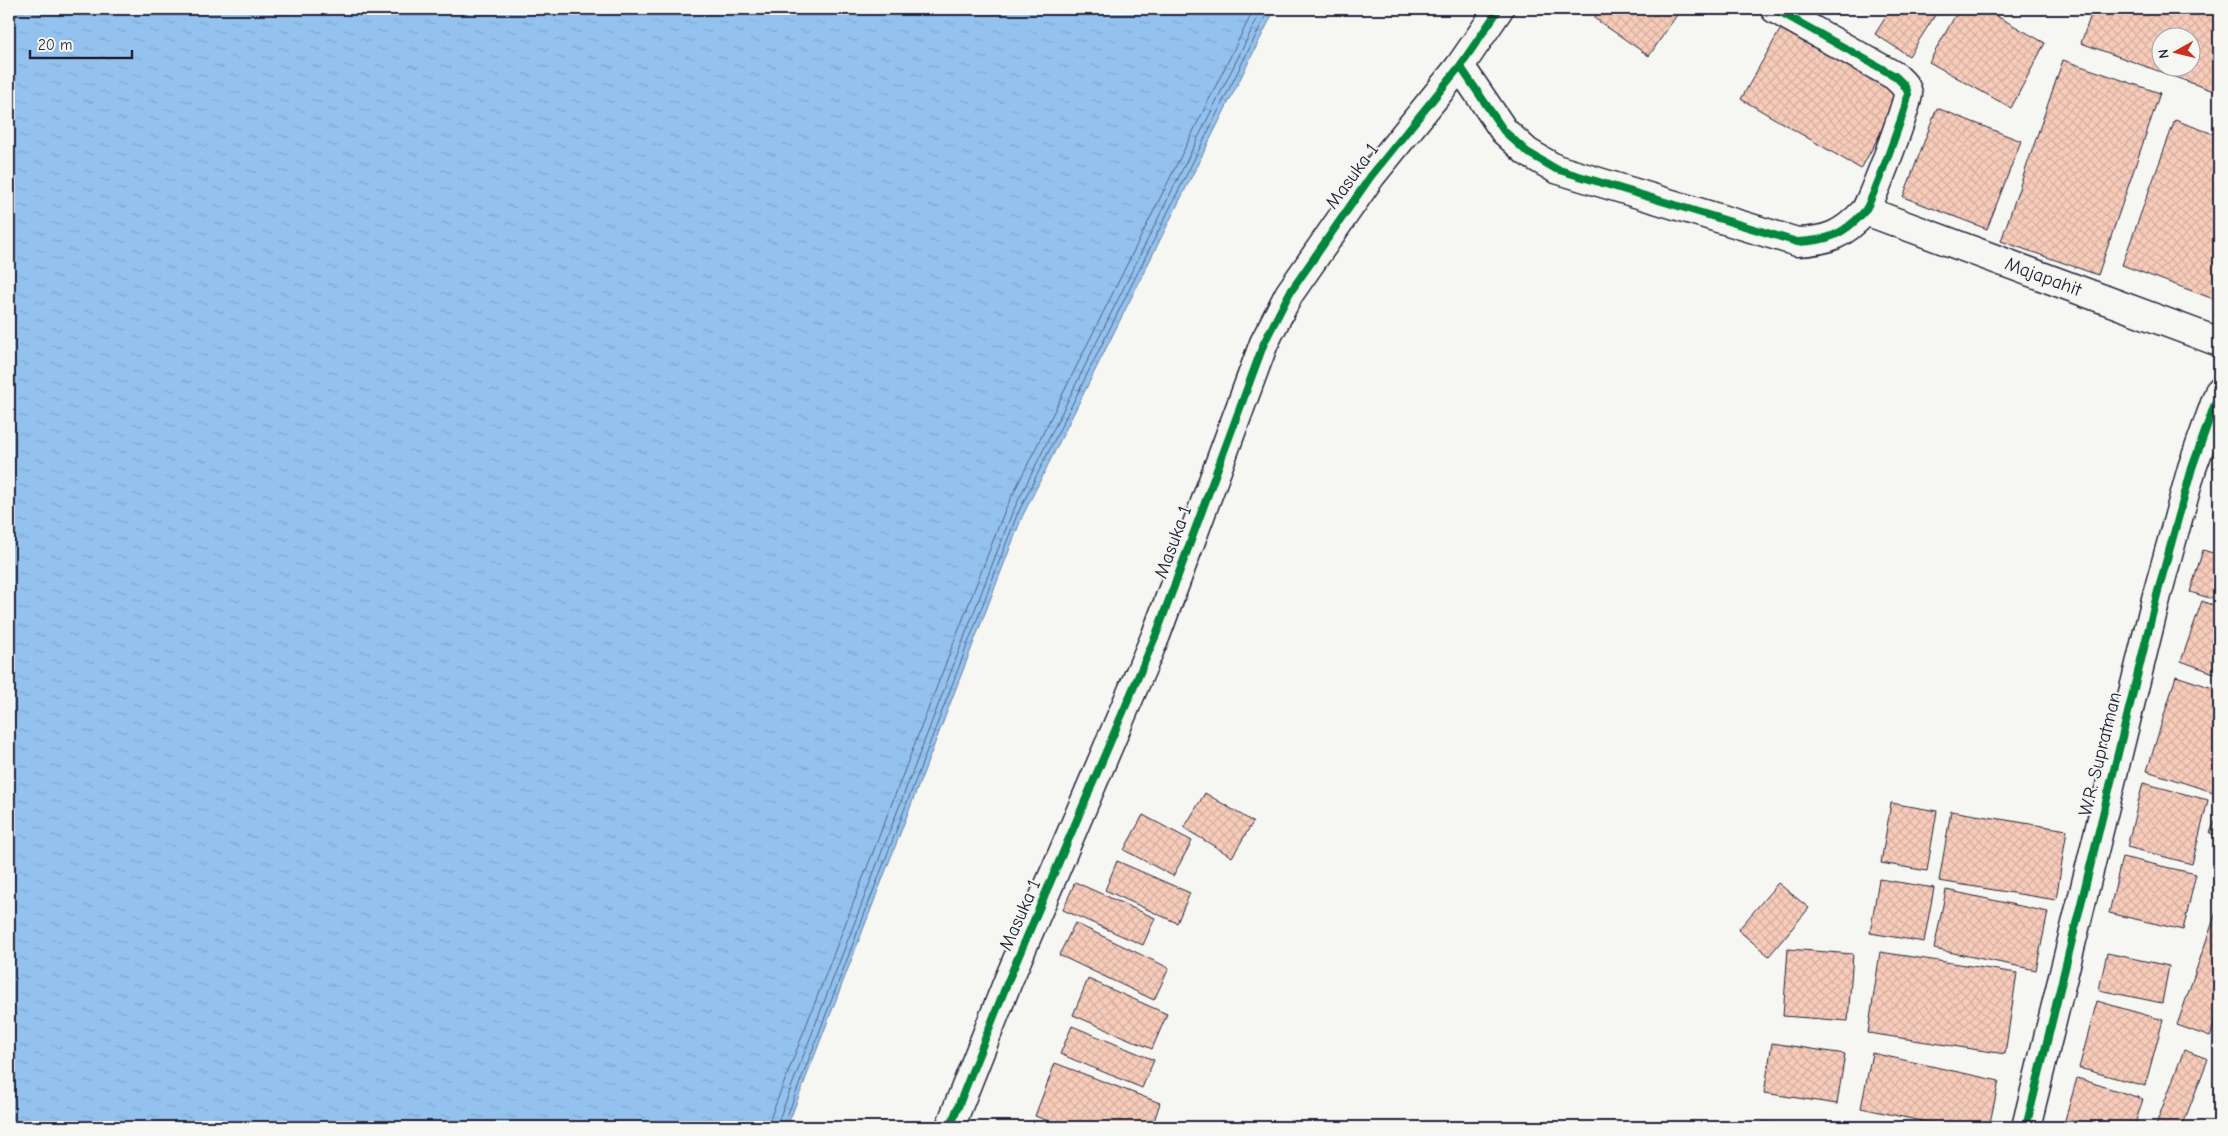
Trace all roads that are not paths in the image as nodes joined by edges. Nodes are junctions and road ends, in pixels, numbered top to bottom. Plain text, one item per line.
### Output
1 (1499, 9) edge
2 (1775, 9) edge
3 (1460, 66) junction
4 (1866, 211) junction
5 (2219, 342) edge
6 (2219, 392) edge
7 (950, 1127) edge
8 (2026, 1127) edge

1 - 3 street, Masuka 1
2 - 4 street
3 - 4 street
3 - 7 street, Masuka 1
4 - 5 street, Majapahit
6 - 8 street, W.R. Supratman

